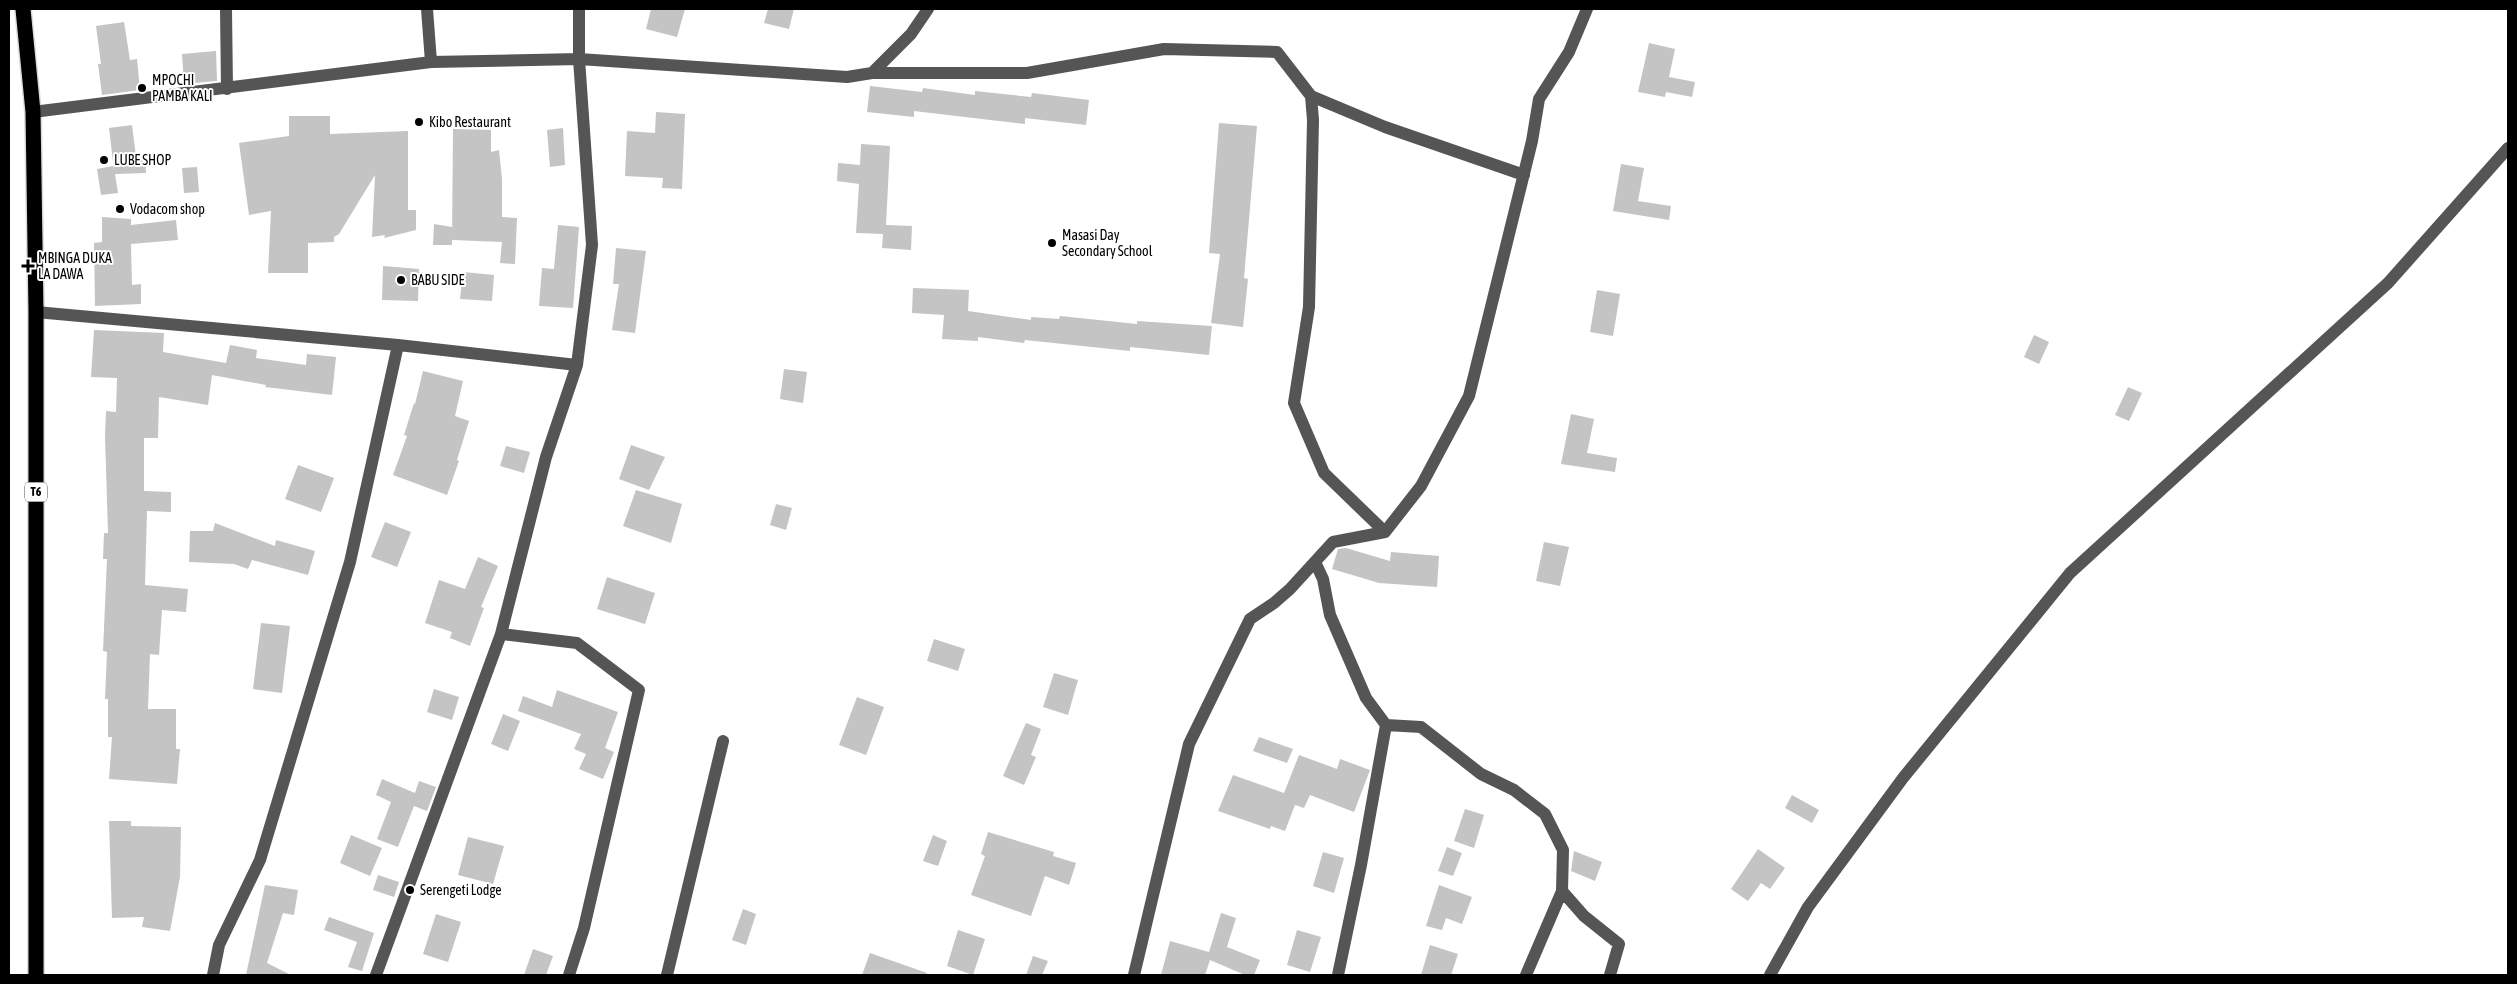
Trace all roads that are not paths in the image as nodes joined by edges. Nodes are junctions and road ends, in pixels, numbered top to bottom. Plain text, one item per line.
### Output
1 (22, 9) edge
2 (226, 9) edge
3 (427, 9) edge
4 (579, 9) edge
5 (928, 9) edge
6 (1587, 9) edge
7 (579, 59) junction
8 (431, 62) junction
9 (872, 73) junction
10 (227, 89) junction
11 (1311, 96) junction
12 (33, 112) junction
13 (2508, 148) edge
14 (1524, 175) junction
15 (36, 312) junction
16 (398, 345) junction
17 (576, 365) junction
18 (1384, 532) junction
19 (1315, 562) junction
20 (501, 634) junction
21 (1386, 725) junction
22 (723, 741) dead end
23 (1562, 891) junction
24 (36, 975) edge
25 (213, 975) edge
26 (376, 975) edge
27 (568, 975) edge
28 (667, 975) edge
29 (1134, 975) edge
30 (1338, 975) edge
31 (1526, 975) edge
32 (1610, 975) edge
33 (1770, 975) edge

1 - 12 highway, T6
2 - 10 street
3 - 8 street
4 - 7 street
5 - 9 street
6 - 14 street
7 - 8 street
7 - 9 street
7 - 17 street
8 - 10 street
9 - 11 street
10 - 12 street
11 - 14 street
11 - 18 street
12 - 15 highway, T6
13 - 33 street
14 - 18 street
15 - 16 street
15 - 24 highway, T6
16 - 17 street
16 - 25 street
17 - 20 street
18 - 19 street
19 - 21 street
19 - 29 street
20 - 26 street
20 - 27 street
21 - 23 street
21 - 30 street
22 - 28 street
23 - 31 street
23 - 32 street

